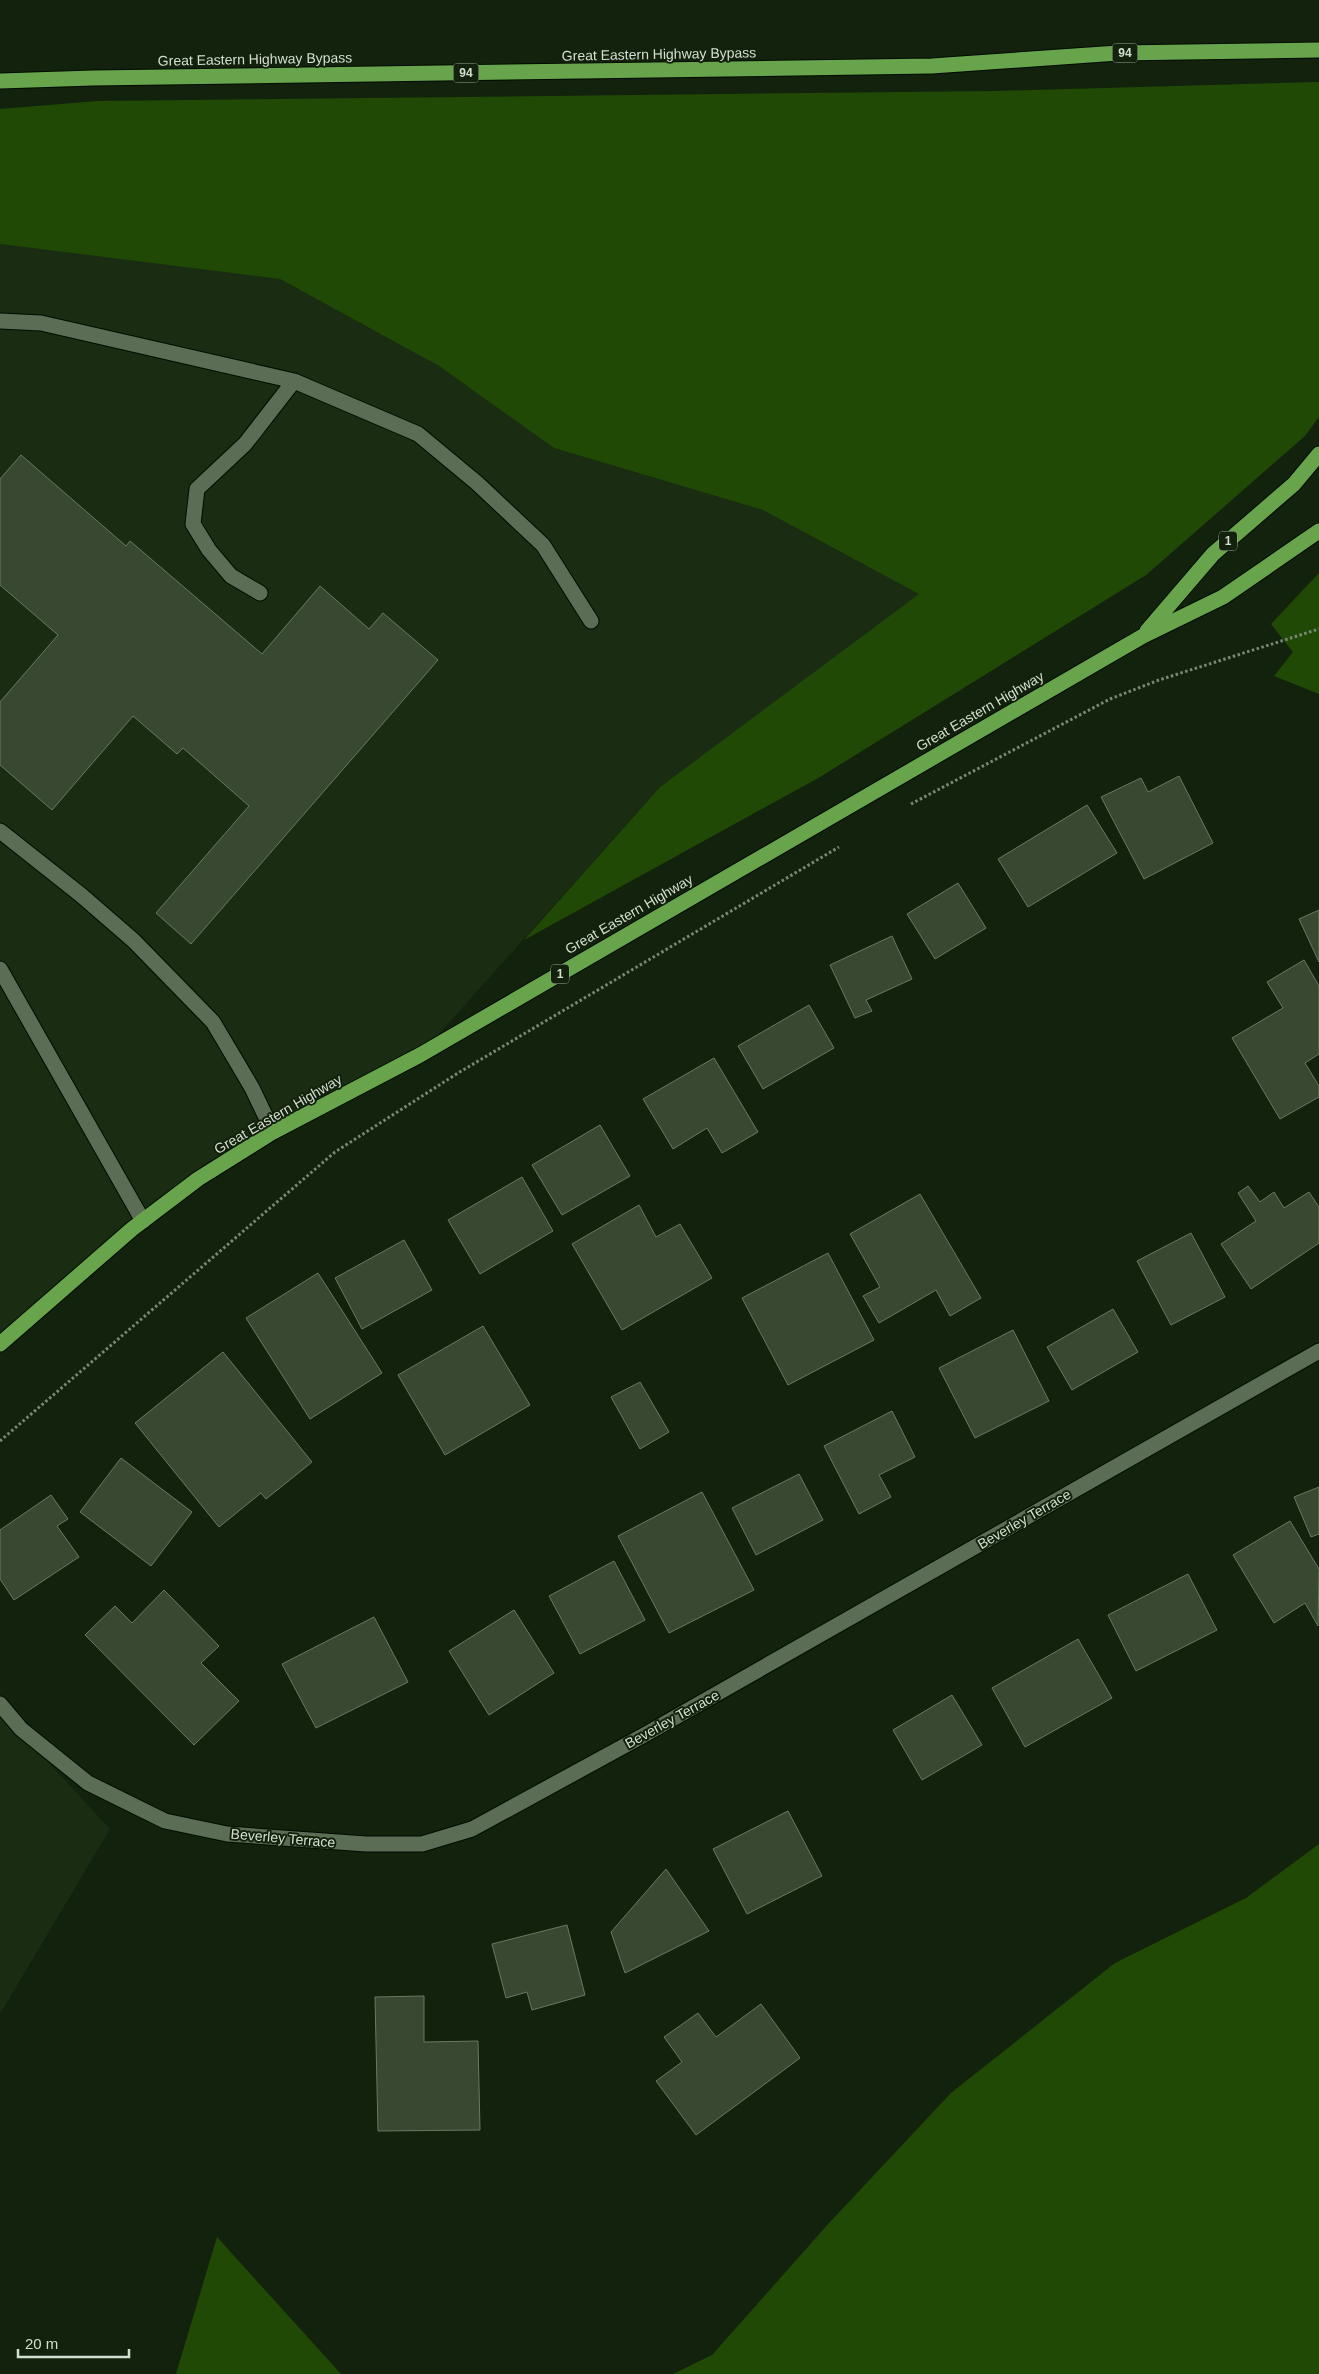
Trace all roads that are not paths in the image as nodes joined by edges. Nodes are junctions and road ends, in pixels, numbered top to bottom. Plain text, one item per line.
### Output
1 (1319, 50) edge
2 (0, 81) edge
3 (0, 321) edge
4 (294, 381) junction
5 (1319, 454) edge
6 (1319, 530) edge
7 (260, 593) dead end
8 (591, 621) dead end
9 (1143, 636) junction
10 (0, 831) edge
11 (0, 969) edge
12 (273, 1132) junction
13 (143, 1221) junction
14 (0, 1344) edge
15 (1319, 1351) edge
16 (0, 1704) edge

1 - 2 highway, Great Eastern Highway Bypass / 94
3 - 4 street
4 - 7 street
4 - 8 street
5 - 9 highway, Great Eastern Highway / 1
6 - 9 highway, Great Eastern Highway / 1
9 - 12 highway, Great Eastern Highway / 1
10 - 12 street
11 - 13 street
12 - 13 highway, Great Eastern Highway / 1
13 - 14 highway, Great Eastern Highway / 1
15 - 16 street, Beverley Terrace

